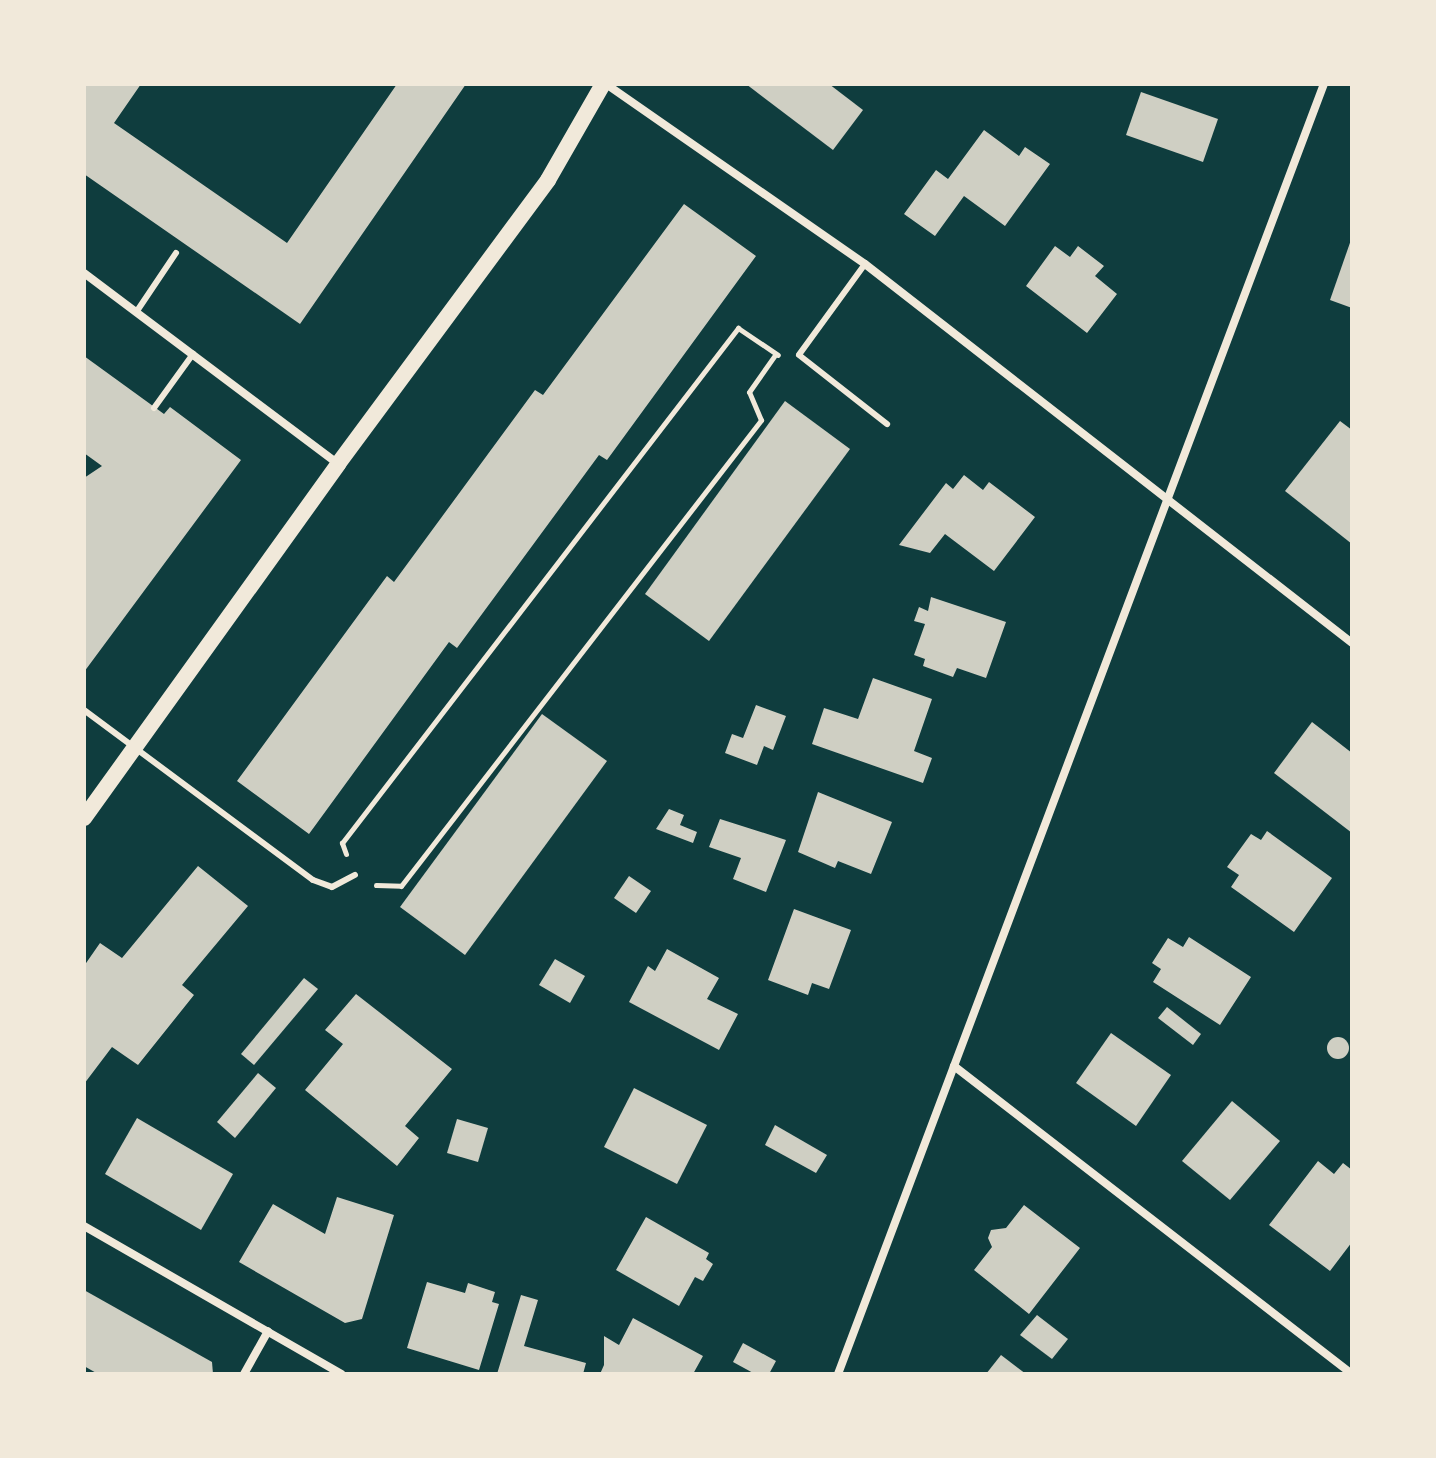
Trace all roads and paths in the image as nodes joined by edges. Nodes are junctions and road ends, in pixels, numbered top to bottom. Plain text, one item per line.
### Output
1 (605, 84) edge
2 (1324, 84) edge
3 (176, 253) dead end
4 (865, 264) junction
5 (84, 273) edge
6 (137, 311) junction
7 (193, 354) junction
8 (776, 355) junction
9 (799, 355) junction
10 (154, 408) dead end
11 (887, 424) dead end
12 (338, 464) junction
13 (1169, 499) junction
14 (1352, 643) edge
15 (84, 710) edge
16 (134, 747) junction
17 (84, 818) edge
18 (355, 875) junction
19 (954, 1066) junction
20 (84, 1226) edge
21 (268, 1331) junction
22 (244, 1374) edge
23 (341, 1374) edge
24 (838, 1374) edge
25 (1352, 1374) edge

1 - 4 street
1 - 12 main road
2 - 13 street
3 - 6 lane
4 - 9 lane
4 - 13 street
5 - 6 street
6 - 7 street
7 - 10 lane
7 - 12 street
8 - 9 path
8 - 18 path
8 - 18 path
9 - 11 lane
12 - 16 main road
13 - 14 street
13 - 19 street
15 - 16 lane
16 - 17 main road
16 - 18 lane
19 - 24 street
19 - 25 street
20 - 21 street
21 - 22 street
21 - 23 street

